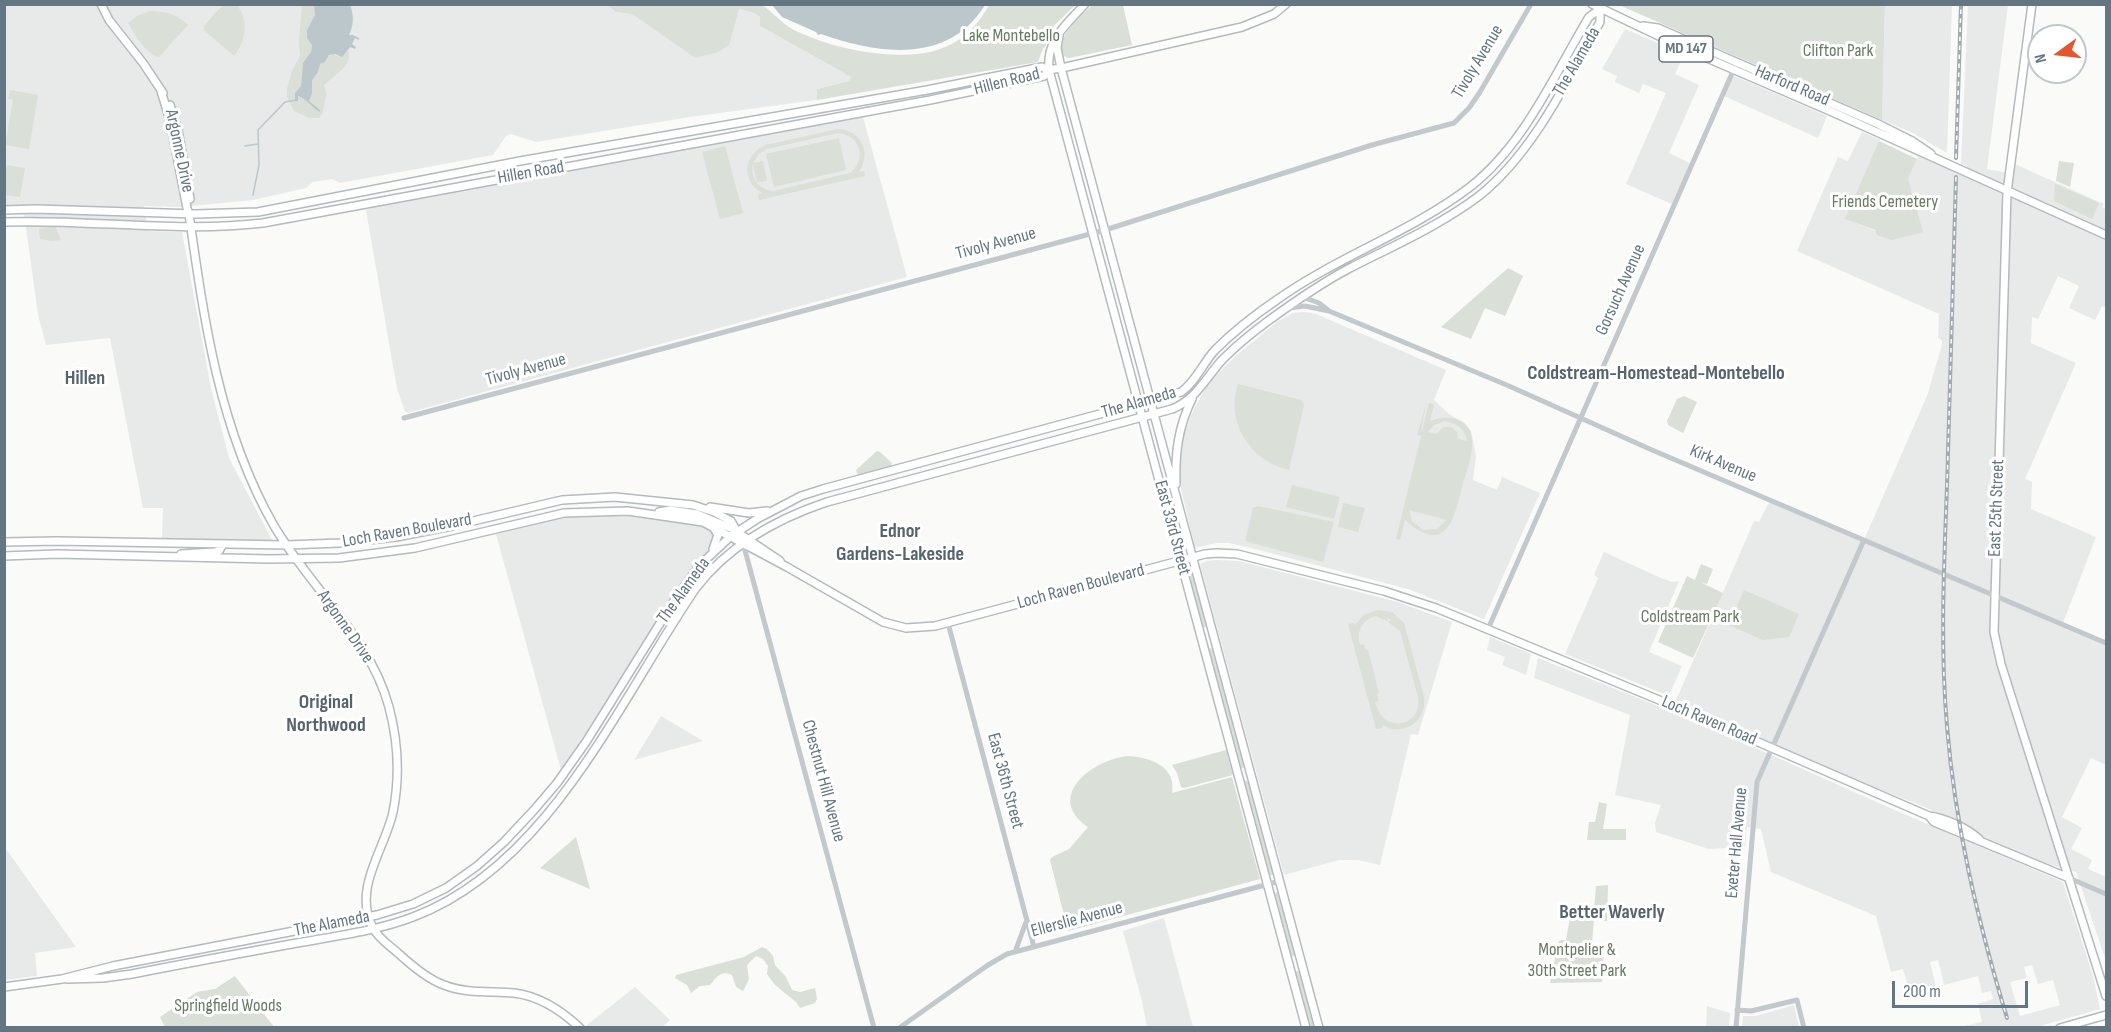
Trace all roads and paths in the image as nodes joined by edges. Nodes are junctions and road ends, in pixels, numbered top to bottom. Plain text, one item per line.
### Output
1 (100, 4) edge
2 (1085, 4) edge
3 (1286, 4) edge
4 (1531, 4) edge
5 (1592, 4) edge
6 (2032, 4) edge
7 (1600, 9) junction
8 (1062, 30) junction
9 (1736, 66) junction
10 (1061, 68) junction
11 (1049, 70) junction
12 (2007, 192) junction
13 (36, 209) junction
14 (4, 210) edge
15 (94, 211) junction
16 (189, 214) junction
17 (36, 221) junction
18 (4, 222) edge
19 (93, 223) junction
20 (191, 225) junction
21 (1105, 230) junction
22 (1093, 234) junction
23 (2106, 235) edge
24 (1311, 291) junction
25 (1282, 296) junction
26 (1303, 297) junction
27 (1319, 303) junction
28 (1329, 311) junction
29 (1277, 314) junction
30 (1194, 396) junction
31 (1151, 400) junction
32 (1138, 404) junction
33 (1154, 414) junction
34 (1142, 417) junction
35 (404, 418) dead end
36 (1581, 418) junction
37 (1178, 502) junction
38 (693, 505) junction
39 (775, 508) junction
40 (654, 514) junction
41 (709, 524) junction
42 (775, 524) junction
43 (734, 534) junction
44 (1864, 540) junction
45 (746, 541) junction
46 (4, 542) edge
47 (223, 544) junction
48 (286, 545) junction
49 (712, 554) junction
50 (4, 556) edge
51 (177, 557) junction
52 (1193, 557) junction
53 (223, 558) junction
54 (295, 559) junction
55 (1180, 560) junction
56 (1994, 595) junction
57 (948, 623) junction
58 (1488, 629) junction
59 (2106, 643) edge
60 (1772, 747) junction
61 (2069, 878) junction
62 (1280, 881) junction
63 (1268, 885) junction
64 (2106, 894) edge
65 (370, 917) junction
66 (404, 920) junction
67 (1027, 920) junction
68 (373, 929) junction
69 (361, 931) junction
70 (382, 938) junction
71 (1034, 947) junction
72 (1015, 952) junction
73 (62, 979) junction
74 (4, 987) edge
75 (2106, 996) edge
76 (1737, 1010) junction
77 (2106, 1015) edge
78 (580, 1028) edge
79 (874, 1028) edge
80 (899, 1028) edge
81 (1306, 1028) edge
82 (1319, 1028) edge
83 (1736, 1028) edge
84 (1804, 1028) edge
85 (2060, 1028) edge

1 - 16 main road, Argonne Drive
2 - 8 main road, East 33rd Street
3 - 10 main road, Hillen Road
4 - 21 street, Tivoly Avenue
5 - 7 main road, Harford Road / MD 147
6 - 12 main road, East 25th Street
7 - 9 main road, Harford Road / MD 147
7 - 24 main road, The Alameda
7 - 25 main road, The Alameda
8 - 10 main road, East 33rd Street
8 - 11 main road, East 33rd Street
9 - 12 main road, Harford Road / MD 147
9 - 36 street, Gorsuch Avenue
10 - 11 main road, Hillen Road
10 - 21 main road, East 33rd Street
11 - 16 main road, Hillen Road
11 - 20 main road, Hillen Road
11 - 22 main road, East 33rd Street
12 - 23 main road, Harford Road / MD 147
12 - 56 main road, East 25th Street
13 - 14 main road, Hillen Road
13 - 15 main road, Hillen Road
13 - 17 main road
15 - 16 main road, Hillen Road
15 - 19 main road
16 - 20 main road, Argonne Drive
17 - 18 main road, Hillen Road
17 - 19 main road, Hillen Road
19 - 20 main road, Hillen Road
20 - 48 main road, Argonne Drive
21 - 22 street, Tivoly Avenue
21 - 31 main road, East 33rd Street
22 - 32 main road, East 33rd Street
22 - 35 street, Tivoly Avenue
24 - 26 main road, The Alameda
24 - 27 street, Kirk Avenue
25 - 26 main road
25 - 31 main road, The Alameda
26 - 27 street, Kirk Avenue
26 - 29 main road, The Alameda
27 - 28 street, Kirk Avenue
28 - 29 street, Kirk Avenue
28 - 36 street, Kirk Avenue
29 - 30 main road, The Alameda
30 - 33 main road, The Alameda
30 - 37 main road
31 - 32 main road, The Alameda
31 - 33 main road, East 33rd Street
32 - 34 main road, East 33rd Street
32 - 39 main road, The Alameda
33 - 34 main road, The Alameda
33 - 37 main road, East 33rd Street
34 - 42 main road, The Alameda
34 - 55 main road, East 33rd Street
36 - 44 street, Kirk Avenue
36 - 58 street, Gorsuch Avenue
37 - 52 main road, East 33rd Street
38 - 39 main road
38 - 43 main road, Loch Raven Boulevard
38 - 48 main road, Loch Raven Boulevard
39 - 43 main road, The Alameda
40 - 41 main road, Loch Raven Boulevard
40 - 43 main road
40 - 54 main road, Loch Raven Boulevard
41 - 43 main road, Loch Raven Boulevard
41 - 49 main road
42 - 43 main road
42 - 45 main road, The Alameda
43 - 45 main road, Loch Raven Boulevard
43 - 49 main road, The Alameda
44 - 56 street, Kirk Avenue
44 - 60 street, Exeter Hall Avenue
45 - 57 main road, Loch Raven Boulevard
45 - 66 main road, The Alameda
45 - 79 street, Chestnut Hill Avenue
46 - 47 main road, Loch Raven Boulevard
47 - 48 main road, Loch Raven Boulevard
47 - 51 main road
47 - 53 main road
48 - 54 main road, Argonne Drive
49 - 65 main road, The Alameda
50 - 51 main road, Loch Raven Boulevard
51 - 53 main road, Loch Raven Boulevard
52 - 55 main road, Loch Raven Boulevard
52 - 58 main road, Loch Raven Boulevard
52 - 62 main road, East 33rd Street
53 - 54 main road, Loch Raven Boulevard
54 - 65 main road, Argonne Drive
55 - 57 main road, Loch Raven Boulevard
55 - 63 main road, East 33rd Street
56 - 59 street, Kirk Avenue
56 - 61 main road, East 25th Street
57 - 67 street, East 36th Street
58 - 60 main road, Loch Raven Road
60 - 61 main road, Loch Raven Road
60 - 76 street, Exeter Hall Avenue
61 - 64 street, Loch Raven Road
61 - 75 main road, East 25th Street
62 - 63 street, Ellerslie Avenue
62 - 82 main road, East 33rd Street
63 - 71 street, Ellerslie Avenue
63 - 81 main road, East 33rd Street
65 - 68 main road, Argonne Drive
65 - 69 main road
65 - 73 main road, The Alameda
66 - 68 main road, The Alameda
66 - 70 main road
67 - 71 street, East 36th Street
67 - 72 street
68 - 69 main road, The Alameda
68 - 70 main road
69 - 73 main road, The Alameda
70 - 78 main road
71 - 72 street, Ellerslie Avenue
72 - 80 street, Ellerslie Avenue
73 - 74 main road, The Alameda
76 - 83 street, Exeter Hall Avenue
76 - 84 street
77 - 85 main road

